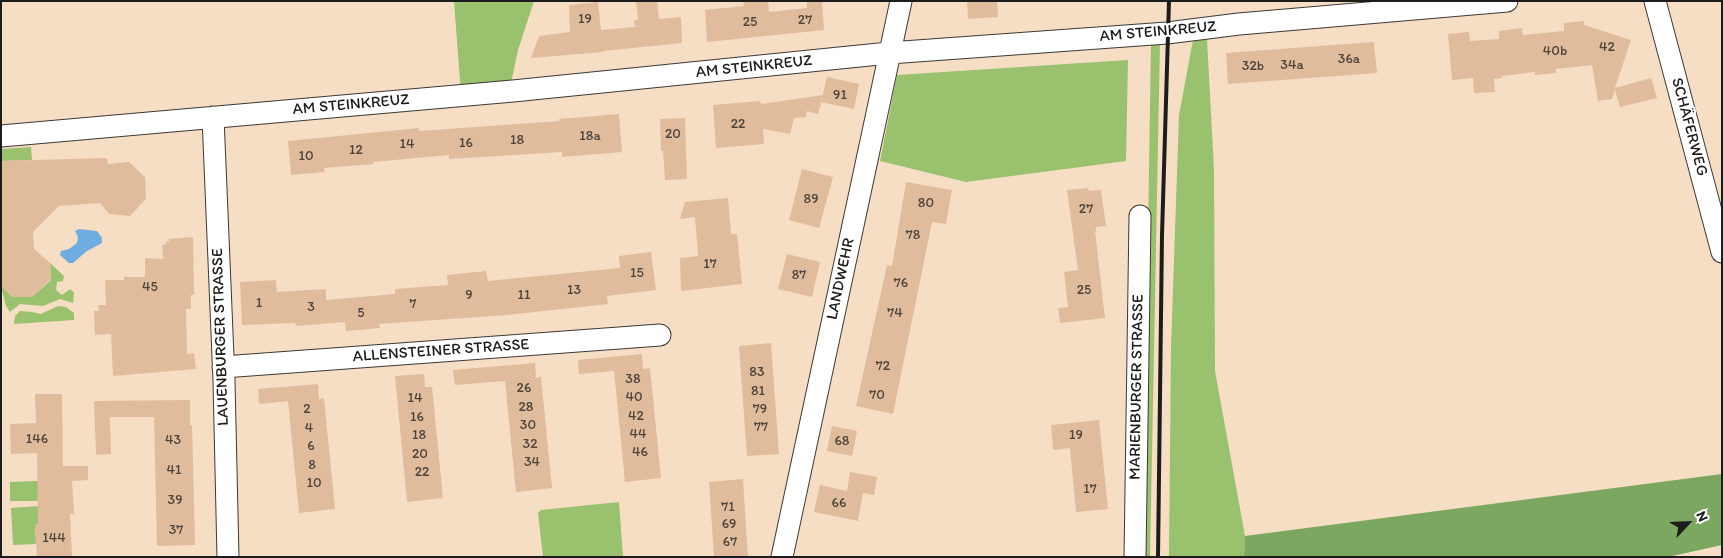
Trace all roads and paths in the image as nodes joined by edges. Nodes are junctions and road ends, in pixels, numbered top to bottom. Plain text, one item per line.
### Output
1 (901, 1) edge
2 (1507, 1) edge
3 (1655, 1) edge
4 (889, 54) junction
5 (213, 117) junction
6 (1, 136) edge
7 (1140, 216) dead end
8 (1722, 252) edge
9 (660, 335) dead end
10 (223, 367) junction
11 (228, 557) edge
12 (782, 557) edge
13 (1135, 557) edge

1 - 4 street, LANDWEHR
2 - 4 street, AM STEINKREUZ
3 - 8 street, SCHÄFERWEG
4 - 5 street, AM STEINKREUZ
4 - 12 street, LANDWEHR
5 - 6 street, AM STEINKREUZ
5 - 10 street, LAUENBURGER STRASSE
7 - 13 street, MARIENBURGER STRASSE
9 - 10 street, ALLENSTEINER STRASSE
10 - 11 street, LAUENBURGER STRASSE

